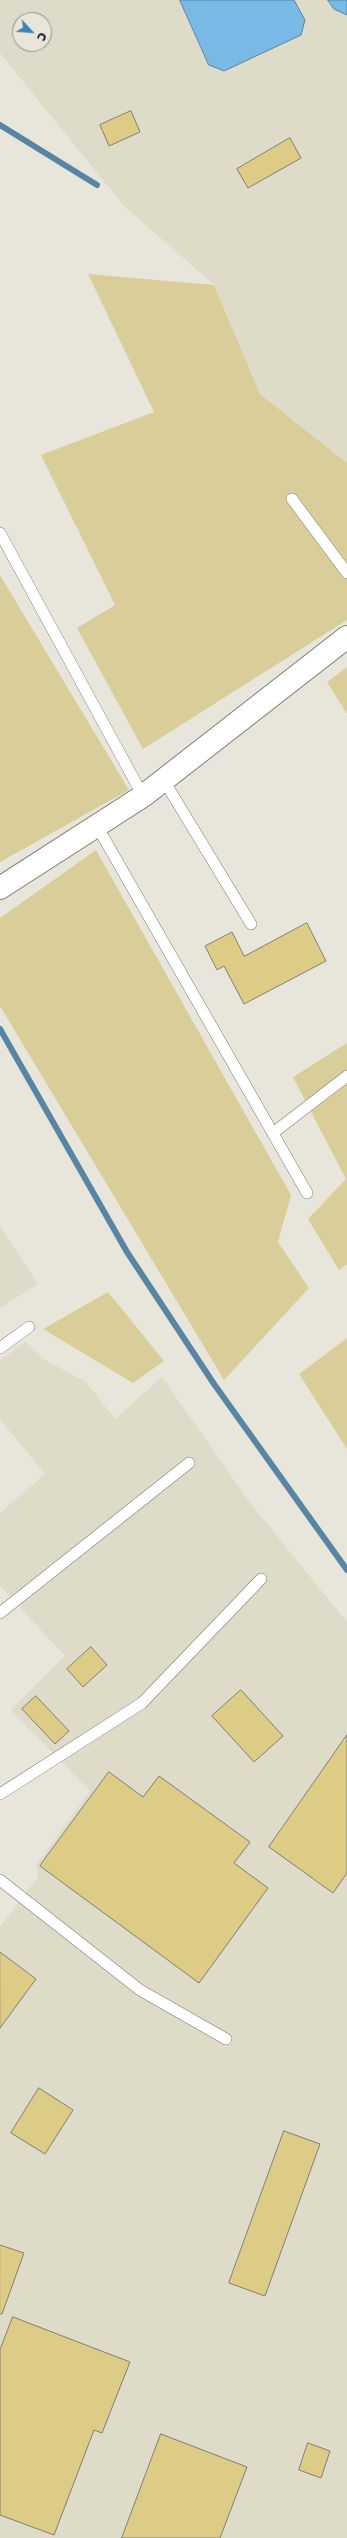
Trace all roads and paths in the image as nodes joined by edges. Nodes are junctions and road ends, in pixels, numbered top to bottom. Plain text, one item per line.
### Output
1 (292, 499) dead end
2 (0, 533) edge
3 (347, 573) edge
4 (346, 640) edge
5 (163, 778) junction
6 (143, 796) junction
7 (97, 826) junction
8 (0, 888) edge
9 (252, 924) dead end
10 (347, 1076) edge
11 (273, 1133) junction
12 (307, 1193) dead end
13 (29, 1327) dead end
14 (0, 1348) edge
15 (189, 1463) dead end
16 (260, 1578) dead end
17 (0, 1613) edge
18 (0, 1794) edge
19 (0, 1880) edge
20 (226, 2039) dead end

1 - 3 lane
2 - 6 lane
4 - 5 street
5 - 6 street
5 - 9 lane
6 - 7 street
7 - 8 street
7 - 11 lane
10 - 11 lane
11 - 12 lane
13 - 14 lane
15 - 17 lane
16 - 18 lane
19 - 20 lane

